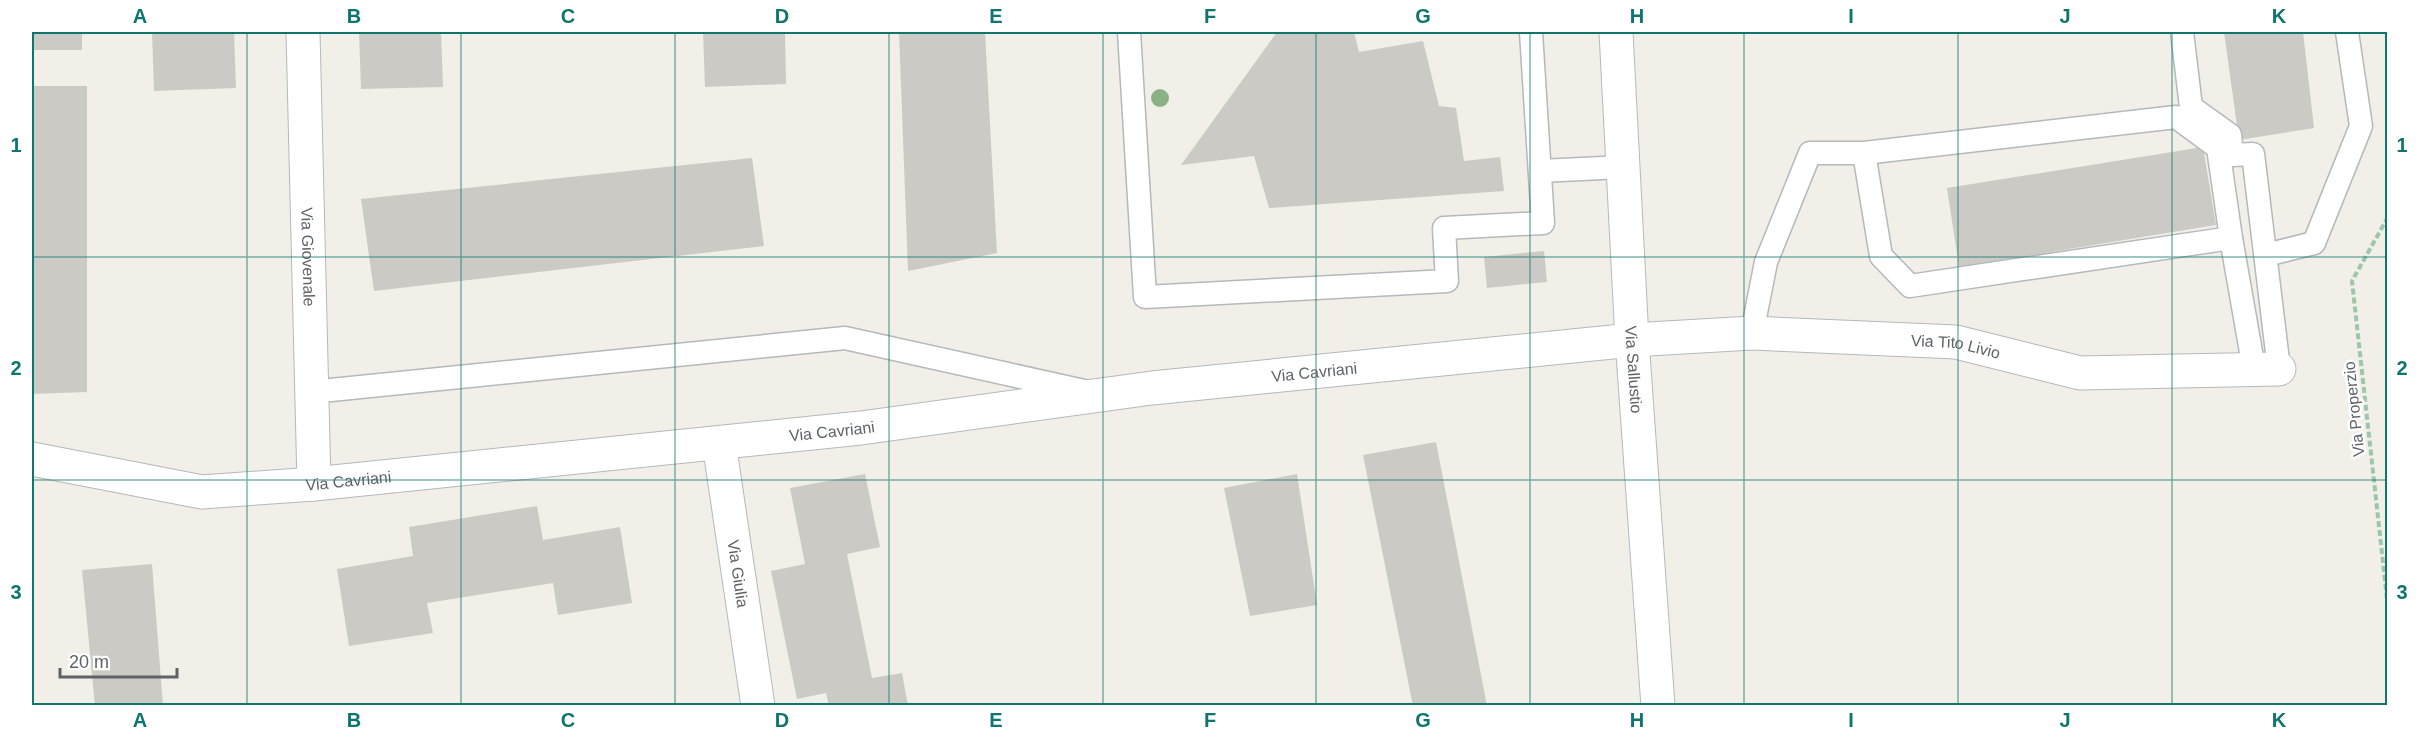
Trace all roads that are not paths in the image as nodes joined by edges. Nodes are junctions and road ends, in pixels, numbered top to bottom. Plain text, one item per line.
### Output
1 (303, 32) edge
2 (1129, 32) edge
3 (1532, 32) edge
4 (1616, 32) edge
5 (2182, 32) edge
6 (2347, 32) edge
7 (1864, 153) junction
8 (1623, 166) junction
9 (1540, 171) junction
10 (2230, 238) junction
11 (2266, 255) junction
12 (1752, 333) junction
13 (1632, 340) junction
14 (2267, 369) junction
15 (311, 392) junction
16 (1100, 394) junction
17 (719, 443) junction
18 (32, 459) edge
19 (314, 484) junction
20 (758, 705) edge
21 (1658, 705) edge

1 - 15 street, Via Giovenale
2 - 9 lane
3 - 9 lane
4 - 8 street, Via Sallustio
5 - 11 lane
6 - 11 lane
7 - 10 lane
7 - 10 lane
7 - 12 lane
8 - 9 lane
8 - 13 street, Via Sallustio
10 - 14 lane
11 - 14 lane
12 - 13 street, Via Tito Livio
12 - 14 street, Via Tito Livio
13 - 16 street, Via Cavriani
13 - 21 street, Via Sallustio
15 - 16 lane
15 - 19 street, Via Giovenale
16 - 17 street, Via Cavriani
17 - 19 street, Via Cavriani
17 - 20 street, Via Giulia
18 - 19 street, Via Cavriani

